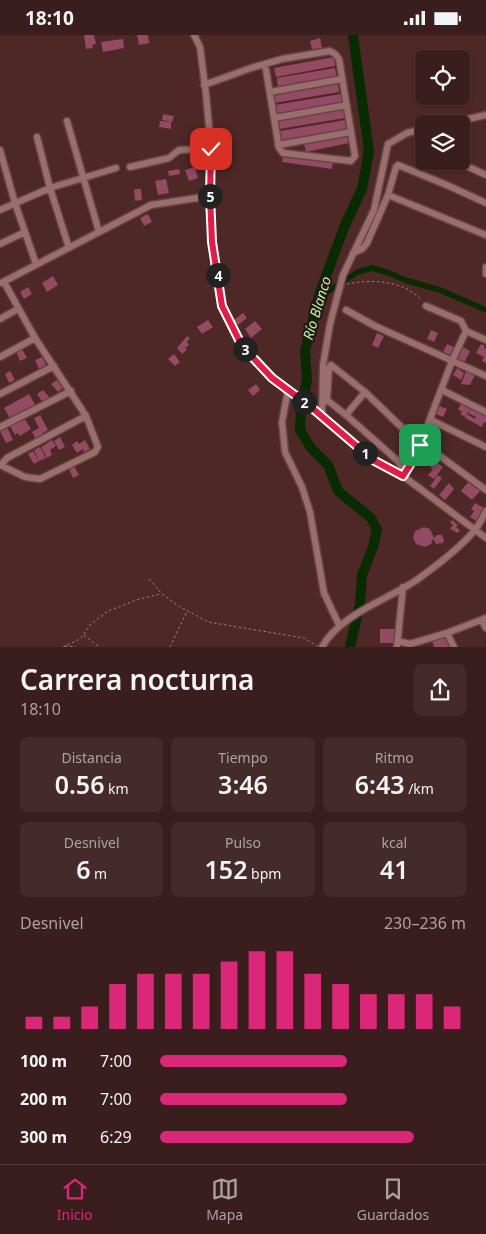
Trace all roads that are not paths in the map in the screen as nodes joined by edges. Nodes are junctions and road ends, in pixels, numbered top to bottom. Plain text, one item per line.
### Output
1 (194, 35) edge
2 (265, 65) junction
3 (342, 79) junction
4 (204, 85) junction
5 (270, 92) junction
6 (346, 105) junction
7 (486, 115) edge
8 (274, 118) junction
9 (470, 119) edge
10 (67, 121) dead end
11 (415, 131) edge
12 (351, 132) junction
13 (37, 137) dead end
14 (278, 145) junction
15 (211, 149) junction
16 (0, 150) edge
17 (130, 167) dead end
18 (116, 168) dead end
19 (470, 168) edge
20 (3, 171) edge
21 (486, 175) edge
22 (82, 178) junction
23 (50, 188) junction
24 (388, 195) junction
25 (210, 196) junction
26 (15, 203) junction
27 (486, 203) edge
28 (0, 210) edge
29 (24, 231) junction
30 (99, 232) junction
31 (486, 235) edge
32 (0, 244) edge
33 (69, 247) junction
34 (353, 253) junction
35 (36, 264) junction
36 (486, 267) edge
37 (486, 274) edge
38 (2, 282) edge
39 (426, 306) road end
40 (18, 309) junction
41 (346, 310) dead end
42 (0, 319) edge
43 (466, 331) junction
44 (35, 338) junction
45 (486, 340) edge
46 (0, 357) edge
47 (452, 361) junction
48 (54, 366) junction
49 (486, 377) edge
50 (442, 390) junction
51 (71, 391) junction
52 (290, 392) junction
53 (366, 392) junction
54 (0, 394) edge
55 (325, 402) junction
56 (486, 412) edge
57 (346, 415) junction
58 (86, 416) junction
59 (322, 417) junction
60 (431, 420) junction
61 (0, 427) edge
62 (421, 444) junction
63 (486, 447) edge
64 (0, 465) edge
65 (404, 473) junction
66 (486, 490) edge
67 (486, 511) edge
68 (475, 531) junction
69 (486, 538) edge
70 (403, 587) junction
71 (484, 621) edge
72 (340, 625) junction
73 (486, 628) edge
74 (447, 633) junction
75 (398, 644) edge
76 (411, 645) edge
77 (322, 647) edge
78 (454, 647) edge

1 - 4 street
2 - 3 street
2 - 4 street
2 - 5 street
3 - 5 street
3 - 6 street
4 - 15 street
5 - 8 street
6 - 8 street
6 - 12 street
7 - 9 street
8 - 14 street
10 - 22 street
11 - 34 street
12 - 14 street
12 - 14 street
13 - 23 street
15 - 17 street
15 - 25 street
16 - 20 street
18 - 22 street
19 - 21 street
20 - 26 street
22 - 23 street
22 - 30 street
23 - 26 street
23 - 33 street
24 - 27 street
24 - 31 street
24 - 34 street
25 - 30 street
25 - 52 street
26 - 28 street
26 - 29 street
29 - 32 street
29 - 35 street
30 - 33 street
33 - 35 street
34 - 55 street
35 - 38 street
36 - 37 street
38 - 40 street
39 - 43 street
40 - 42 street
40 - 44 street
41 - 47 street
43 - 45 street
43 - 47 street
44 - 46 street
44 - 48 street
47 - 49 street
47 - 50 street
48 - 51 street
48 - 54 street
50 - 56 street
50 - 60 street
51 - 58 street
51 - 61 street
52 - 59 street
52 - 72 street
53 - 55 street
53 - 57 street
53 - 62 street
55 - 57 street
55 - 59 street
57 - 65 street
58 - 64 street
58 - 64 street
59 - 65 street
60 - 62 street
60 - 63 street
62 - 65 street
62 - 66 street
65 - 68 street
67 - 68 street
68 - 69 street
68 - 70 street
70 - 72 street
70 - 75 street
71 - 73 street
71 - 74 street
72 - 77 street
74 - 76 street
74 - 78 street
75 - 76 street

